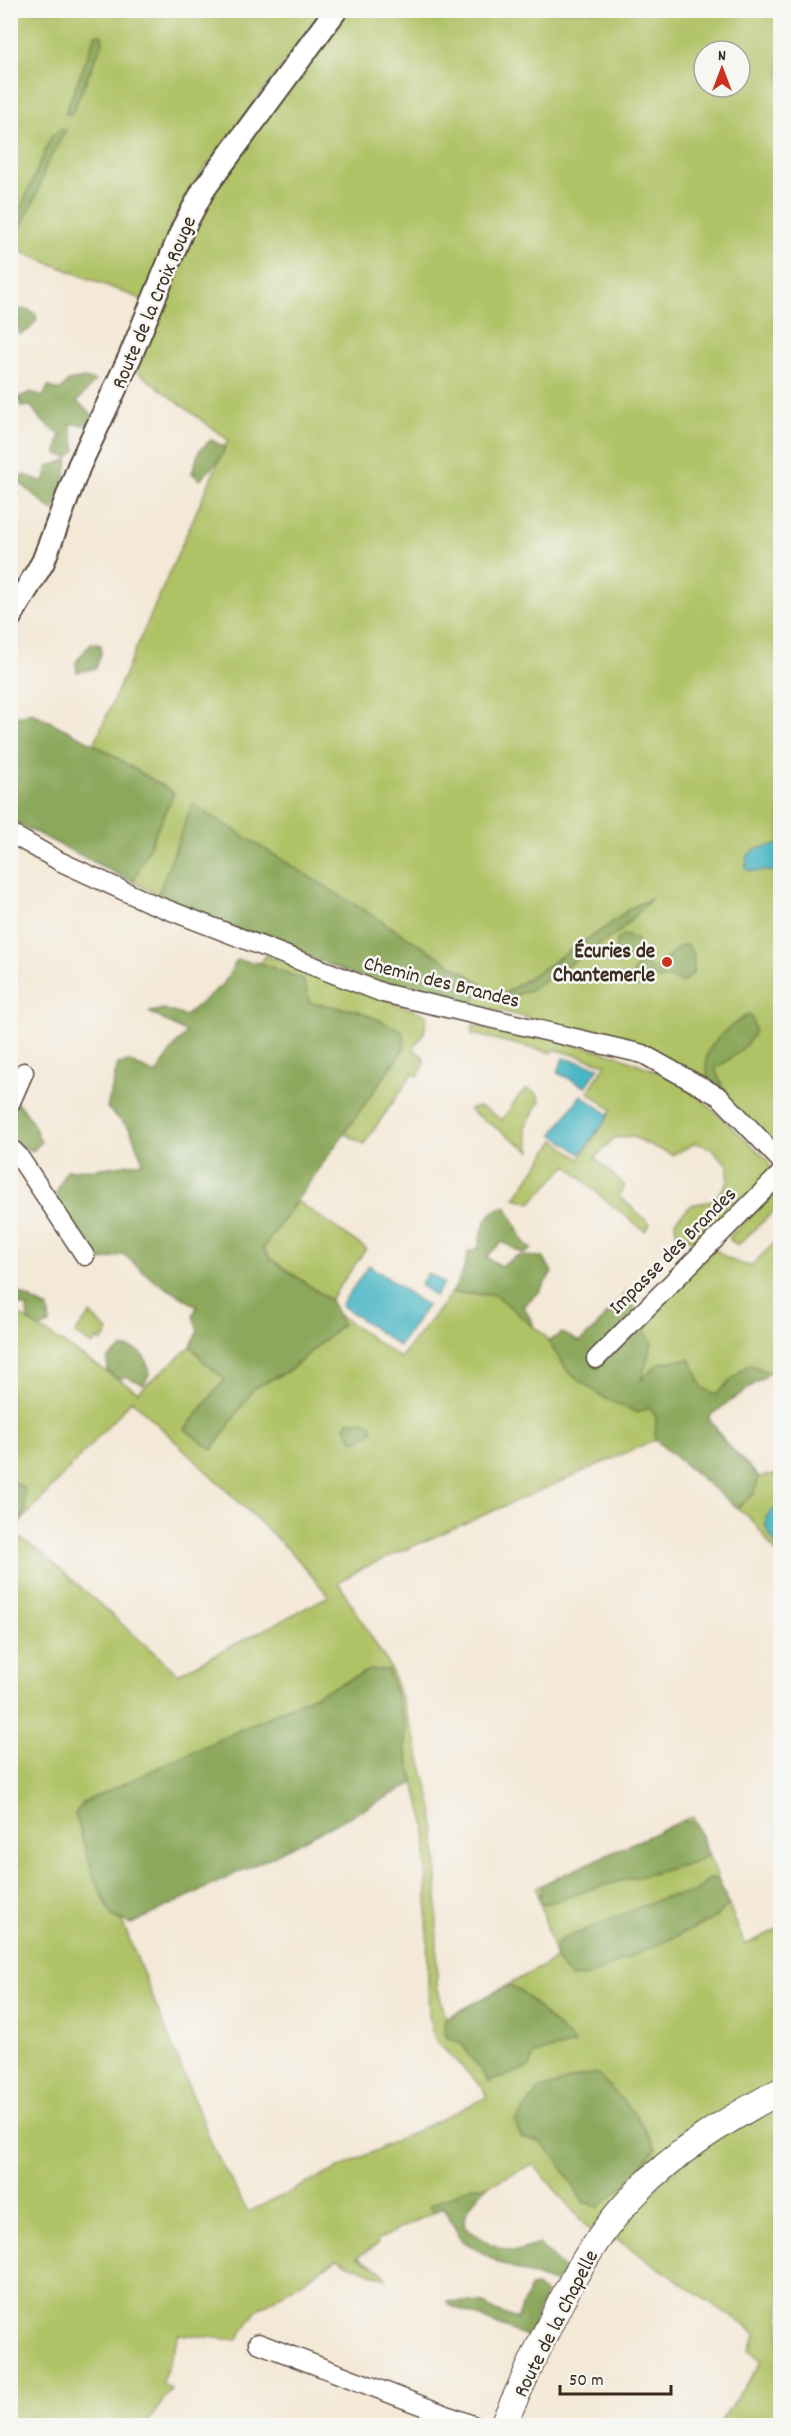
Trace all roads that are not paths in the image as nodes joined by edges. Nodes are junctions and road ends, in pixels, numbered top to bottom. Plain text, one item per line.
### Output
1 (336, 10) edge
2 (10, 617) edge
3 (10, 833) edge
4 (24, 1072) dead end
5 (10, 1104) edge
6 (10, 1148) edge
7 (780, 1160) edge
8 (780, 1174) edge
9 (84, 1256) dead end
10 (596, 1359) dead end
11 (780, 2091) edge
12 (258, 2343) dead end
13 (475, 2426) edge
14 (502, 2426) edge

1 - 2 street, Route de la Croix Rouge
3 - 7 street, Chemin des Brandes
4 - 5 street
6 - 9 street
8 - 10 street, Impasse des Brandes
11 - 14 main road, Route de la Chapelle
12 - 13 street

